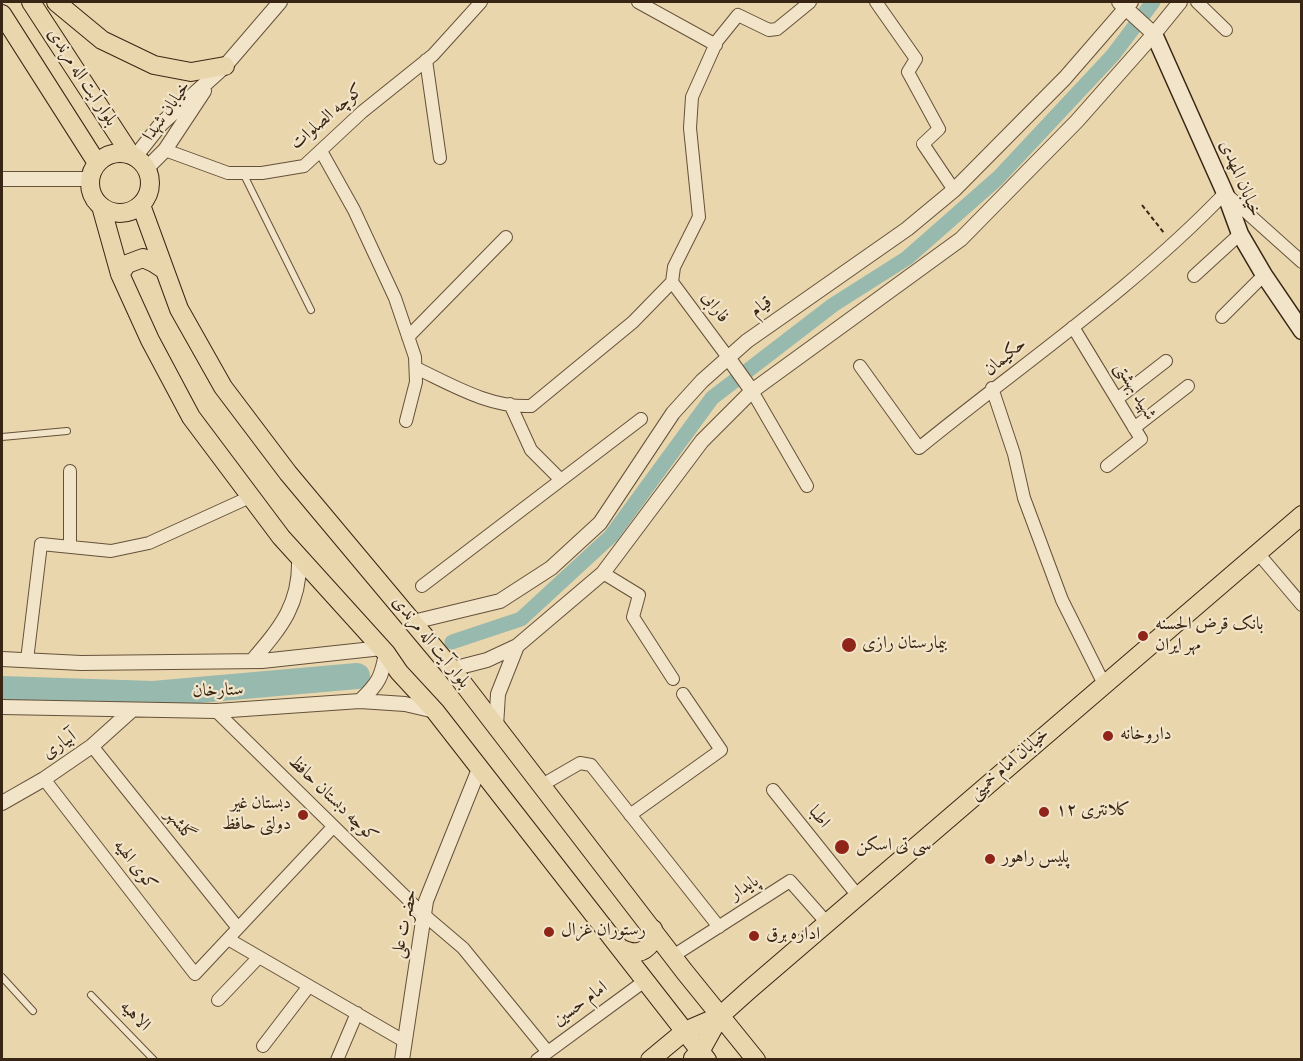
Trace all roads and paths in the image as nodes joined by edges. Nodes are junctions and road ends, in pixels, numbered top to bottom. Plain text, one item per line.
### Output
1 (31, 2) edge
2 (56, 2) edge
3 (280, 2) edge
4 (481, 2) edge
5 (638, 2) edge
6 (810, 2) edge
7 (876, 2) edge
8 (1180, 2) edge
9 (1197, 2) edge
10 (1125, 4) edge
11 (2, 14) edge
12 (1226, 30) dead end
13 (1154, 34) junction
14 (716, 45) junction
15 (426, 60) junction
16 (220, 70) junction
17 (99, 106) junction
18 (70, 119) junction
19 (165, 150) junction
20 (321, 151) junction
21 (440, 158) dead end
22 (138, 160) junction
23 (94, 171) junction
24 (243, 173) junction
25 (2, 178) edge
26 (954, 190) junction
27 (1225, 193) junction
28 (141, 205) junction
29 (1142, 205) dead end
30 (101, 206) junction
31 (1240, 234) junction
32 (506, 237) dead end
33 (1173, 244) junction
34 (1302, 262) edge
35 (163, 269) junction
36 (120, 274) junction
37 (1264, 275) junction
38 (1194, 276) dead end
39 (672, 282) junction
40 (311, 310) dead end
41 (1222, 317) dead end
42 (1073, 327) junction
43 (1302, 331) edge
44 (408, 337) junction
45 (727, 356) junction
46 (1166, 361) dead end
47 (860, 366) dead end
48 (416, 368) junction
49 (1188, 386) dead end
50 (992, 388) junction
51 (752, 391) junction
52 (1117, 399) junction
53 (510, 404) junction
54 (640, 419) dead end
55 (406, 421) dead end
56 (1134, 428) junction
57 (67, 431) dead end
58 (2, 437) edge
59 (1107, 466) dead end
60 (70, 471) dead end
61 (561, 480) junction
62 (807, 486) dead end
63 (250, 497) junction
64 (1302, 515) edge
65 (70, 547) junction
66 (1257, 552) junction
67 (298, 557) junction
68 (603, 573) junction
69 (422, 586) dead end
70 (1302, 605) edge
71 (413, 622) junction
72 (518, 646) junction
73 (384, 650) junction
74 (2, 658) edge
75 (27, 660) junction
76 (252, 661) junction
77 (452, 669) junction
78 (673, 679) dead end
79 (1104, 684) junction
80 (683, 694) dead end
81 (360, 701) junction
82 (2, 707) edge
83 (132, 710) junction
84 (216, 711) junction
85 (435, 711) junction
86 (496, 726) junction
87 (92, 746) junction
88 (479, 769) junction
89 (44, 779) junction
90 (542, 785) junction
91 (773, 790) dead end
92 (2, 803) edge
93 (630, 815) junction
94 (333, 827) junction
95 (858, 896) junction
96 (423, 914) junction
97 (826, 923) junction
98 (719, 927) junction
99 (238, 928) junction
100 (653, 929) junction
101 (228, 939) junction
102 (620, 948) junction
103 (673, 956) junction
104 (259, 957) junction
105 (2, 977) edge
106 (646, 980) junction
107 (309, 986) junction
108 (92, 995) dead end
109 (218, 1000) dead end
110 (33, 1011) dead end
111 (357, 1013) junction
112 (720, 1017) junction
113 (685, 1031) junction
114 (404, 1041) junction
115 (263, 1046) dead end
116 (542, 1055) edge
117 (699, 1057) edge
118 (154, 1059) edge
119 (337, 1059) edge
120 (402, 1059) edge
121 (650, 1059) edge
122 (756, 1059) edge

1 - 17 main road, بلوار آیت اله مرندی
2 - 16 main road
3 - 16 street, خیابان شهدا
4 - 15 street, کوچه الصلوات
5 - 14 street
6 - 14 street
7 - 26 street
8 - 13 street
9 - 12 street
10 - 13 street
10 - 26 street, قیام
11 - 18 main road, بلوار آیت اله مرندی
13 - 27 main road, خیابان المهدی
13 - 51 street
14 - 39 street
15 - 20 street, کوچه الصلوات
15 - 21 street
16 - 19 street, خیابان شهدا
16 - 22 street, خیابان شهدا
17 - 18 main road
17 - 22 main road, بلوار آیت اله مرندی
18 - 23 main road, بلوار آیت اله مرندی
19 - 22 street, خیابان شهدا
19 - 24 street, کوچه الصلوات
20 - 24 street, کوچه الصلوات
20 - 44 street
22 - 23 main road
22 - 28 main road
23 - 25 street
23 - 30 main road
24 - 40 lane
26 - 45 street, قیام
27 - 31 main road, خیابان المهدی
27 - 33 street, حکیمان
27 - 34 street
28 - 30 main road
28 - 35 main road, بلوار آیت اله مرندی
29 - 33 path
30 - 36 main road
31 - 37 main road, خیابان المهدی
31 - 38 street
32 - 44 street
33 - 42 street, حکیمان
35 - 36 main road
35 - 71 main road, بلوار آیت اله مرندی
36 - 63 main road
37 - 41 street
37 - 43 main road, خیابان المهدی
39 - 45 street, فارابی
39 - 53 street
42 - 50 street, حکیمان
42 - 52 street, شهید بهشتی
44 - 48 street
45 - 51 street
45 - 71 street, قیام
46 - 52 street
47 - 50 street
48 - 53 street
48 - 55 street
49 - 56 street
50 - 79 street, حکیمان
51 - 62 street
51 - 68 street
52 - 56 street, شهید بهشتی
53 - 61 street
54 - 61 street
56 - 59 street, شهید بهشتی
57 - 58 lane
60 - 65 street
61 - 69 street
63 - 65 street
63 - 67 main road
64 - 66 main road, خیابان امام خمینی
65 - 75 street
66 - 70 street
66 - 79 main road, خیابان امام خمینی
67 - 73 main road
67 - 76 street
68 - 72 street
68 - 78 street
71 - 77 main road, بلوار آیت اله مرندی
72 - 77 street
72 - 86 street
73 - 76 street, ستارخان
73 - 81 street
73 - 85 main road
74 - 75 street, ستارخان
75 - 76 street, ستارخان
77 - 86 main road, بلوار آیت اله مرندی
79 - 95 main road, خیابان امام خمینی
80 - 93 street
81 - 84 street, ستارخان
81 - 85 street, ستارخان
82 - 83 street, ستارخان
83 - 84 street, ستارخان
83 - 87 street, آبیاری
84 - 94 street, کوچه دبستان حافظ
85 - 88 main road
86 - 90 main road, بلوار آیت اله مرندی
87 - 89 street, آبیاری
87 - 99 street, گلشهر
88 - 96 street, حضرت علی
88 - 102 main road
89 - 92 street, آبیاری
89 - 101 street, کوی الهیه
90 - 93 street
90 - 100 main road, بلوار آیت اله مرندی
91 - 95 street, اطبا
93 - 98 street
94 - 96 street, کوچه دبستان حافظ
94 - 99 street
95 - 97 main road, خیابان امام خمینی
96 - 114 street, حضرت علی
96 - 116 street, کوچه دبستان حافظ
97 - 98 street, پایدار
97 - 112 main road, خیابان امام خمینی
98 - 103 street, پایدار
99 - 101 street
100 - 102 main road
100 - 103 main road, بلوار آیت اله مرندی
101 - 104 street
102 - 106 main road
103 - 112 main road, بلوار آیت اله مرندی
104 - 107 street
104 - 109 street
105 - 110 lane
106 - 113 main road
106 - 116 street, امام حسین
107 - 111 street
107 - 115 street
108 - 118 lane, الاهیه
111 - 114 street
111 - 119 street
112 - 113 main road
112 - 117 main road
112 - 122 main road, بلوار آیت اله مرندی
113 - 117 main road
113 - 121 main road
114 - 120 street, حضرت علی

